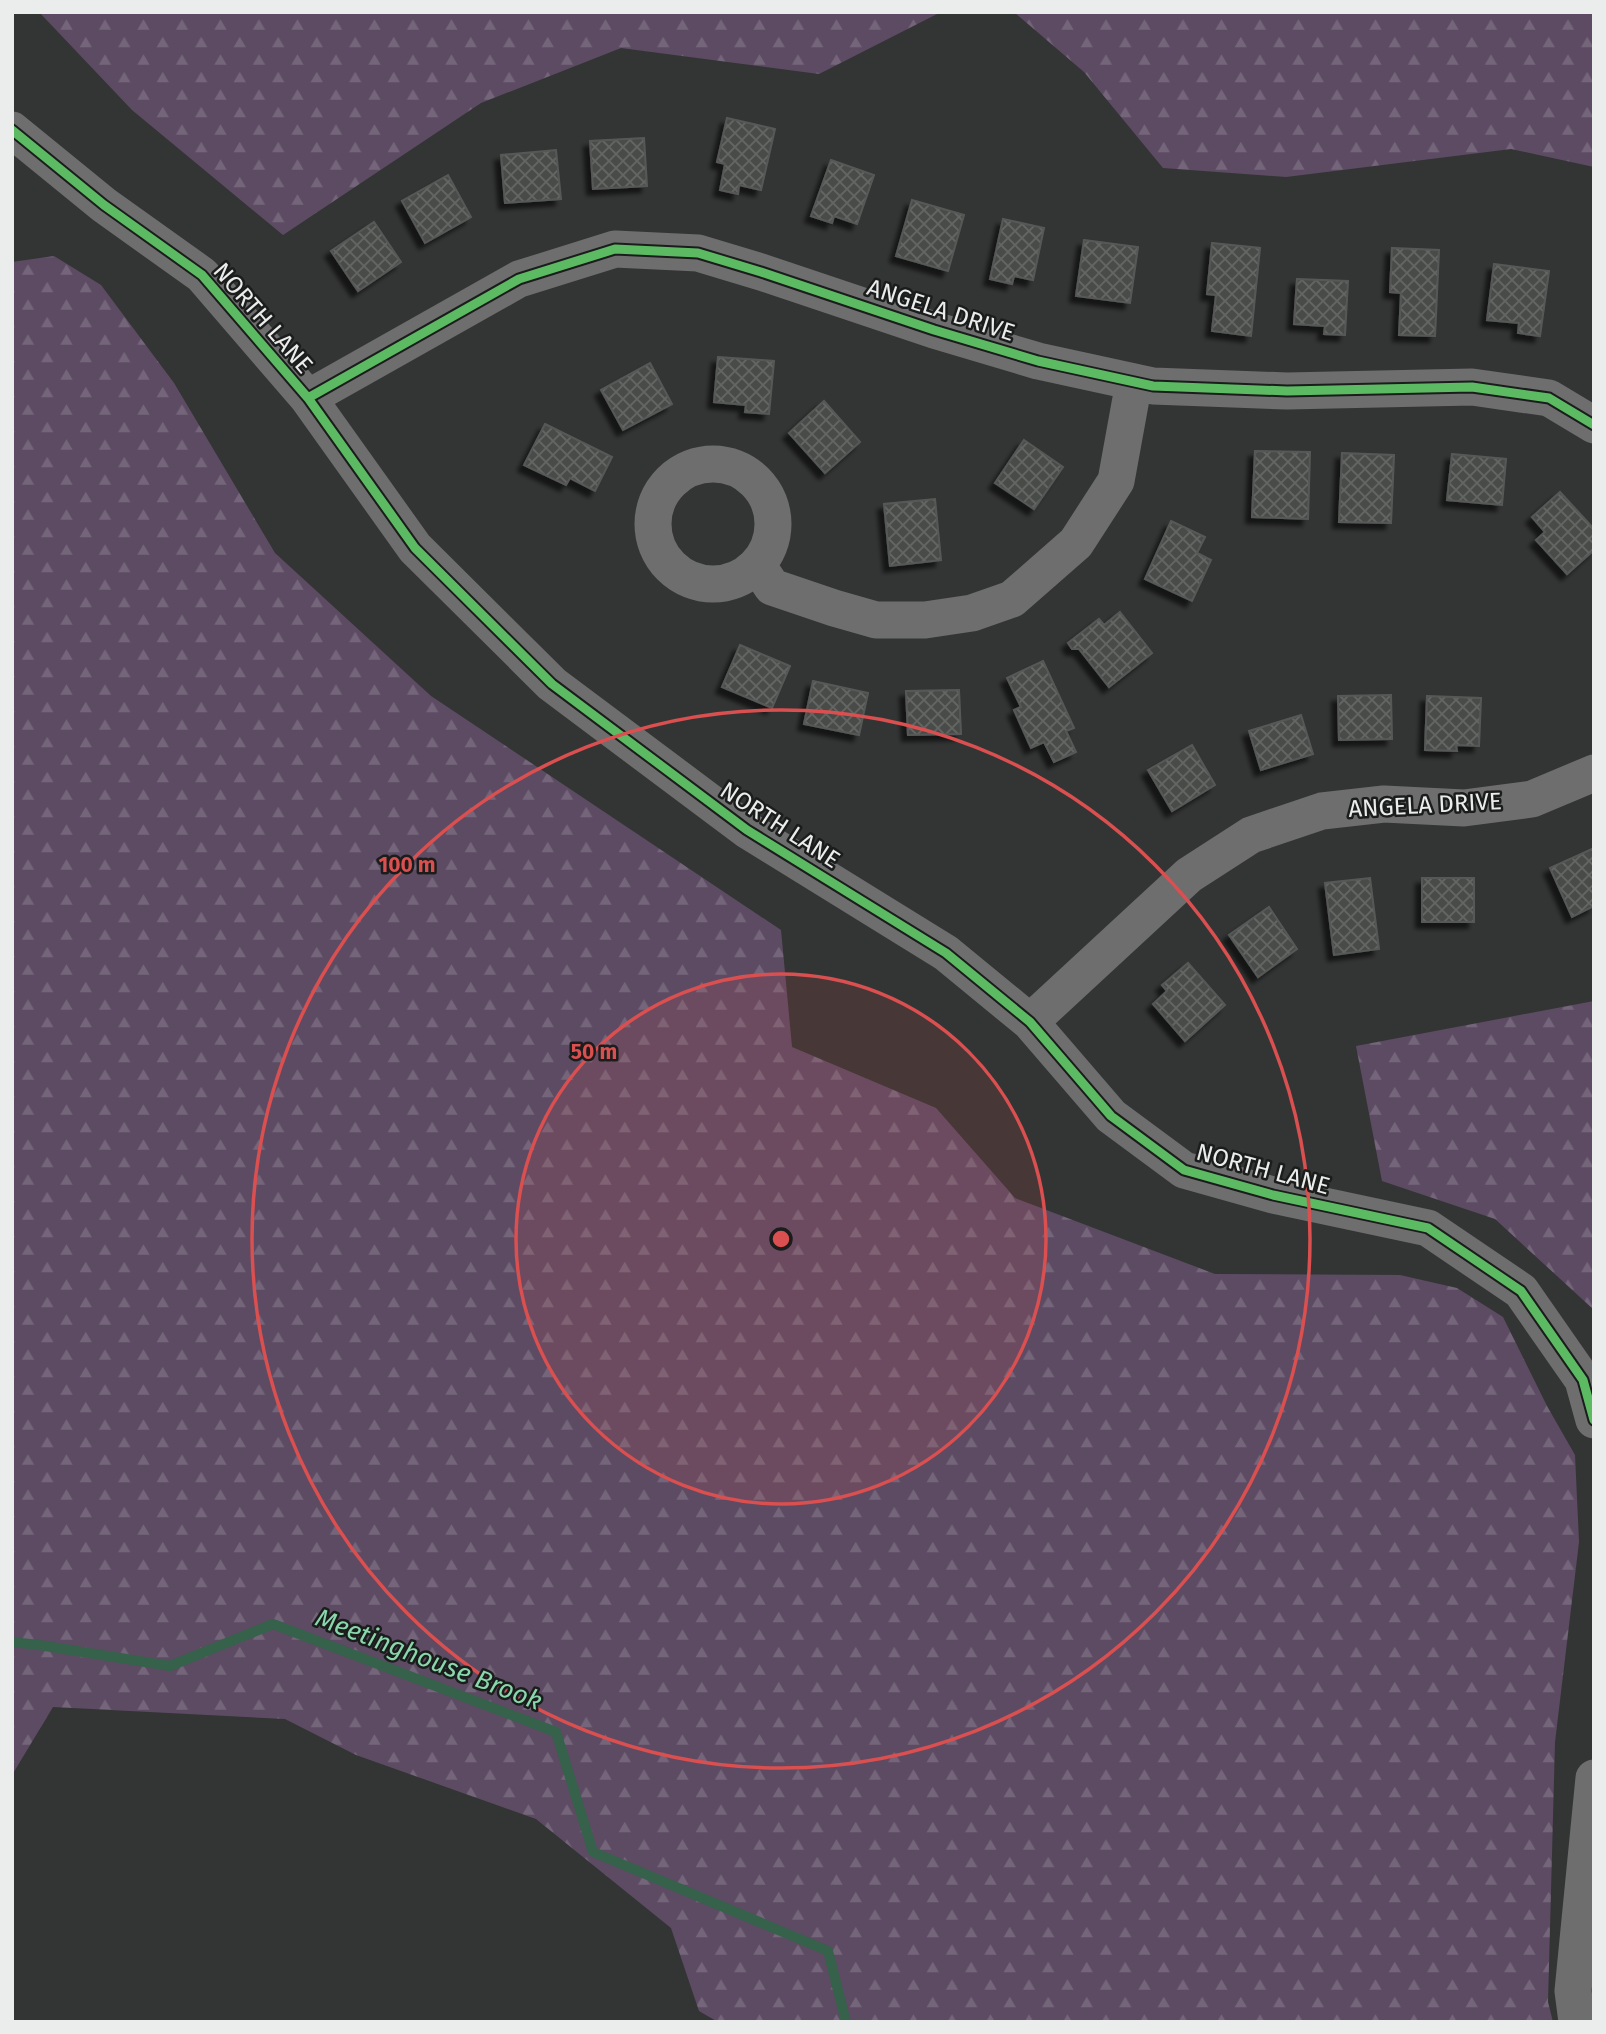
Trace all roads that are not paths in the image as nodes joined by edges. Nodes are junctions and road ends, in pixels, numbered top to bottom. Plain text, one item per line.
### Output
1 (12, 130) edge
2 (1134, 382) junction
3 (308, 398) junction
4 (1594, 425) edge
5 (758, 566) dead end
6 (1594, 773) edge
7 (1030, 1022) junction
8 (1594, 1420) edge
9 (1594, 1778) edge
10 (1577, 2022) edge

1 - 3 street, NORTH LANE
2 - 3 street, ANGELA DRIVE
2 - 4 street, ANGELA DRIVE
2 - 5 street
3 - 7 street, NORTH LANE
6 - 7 street, ANGELA DRIVE
7 - 8 street, NORTH LANE
9 - 10 street

